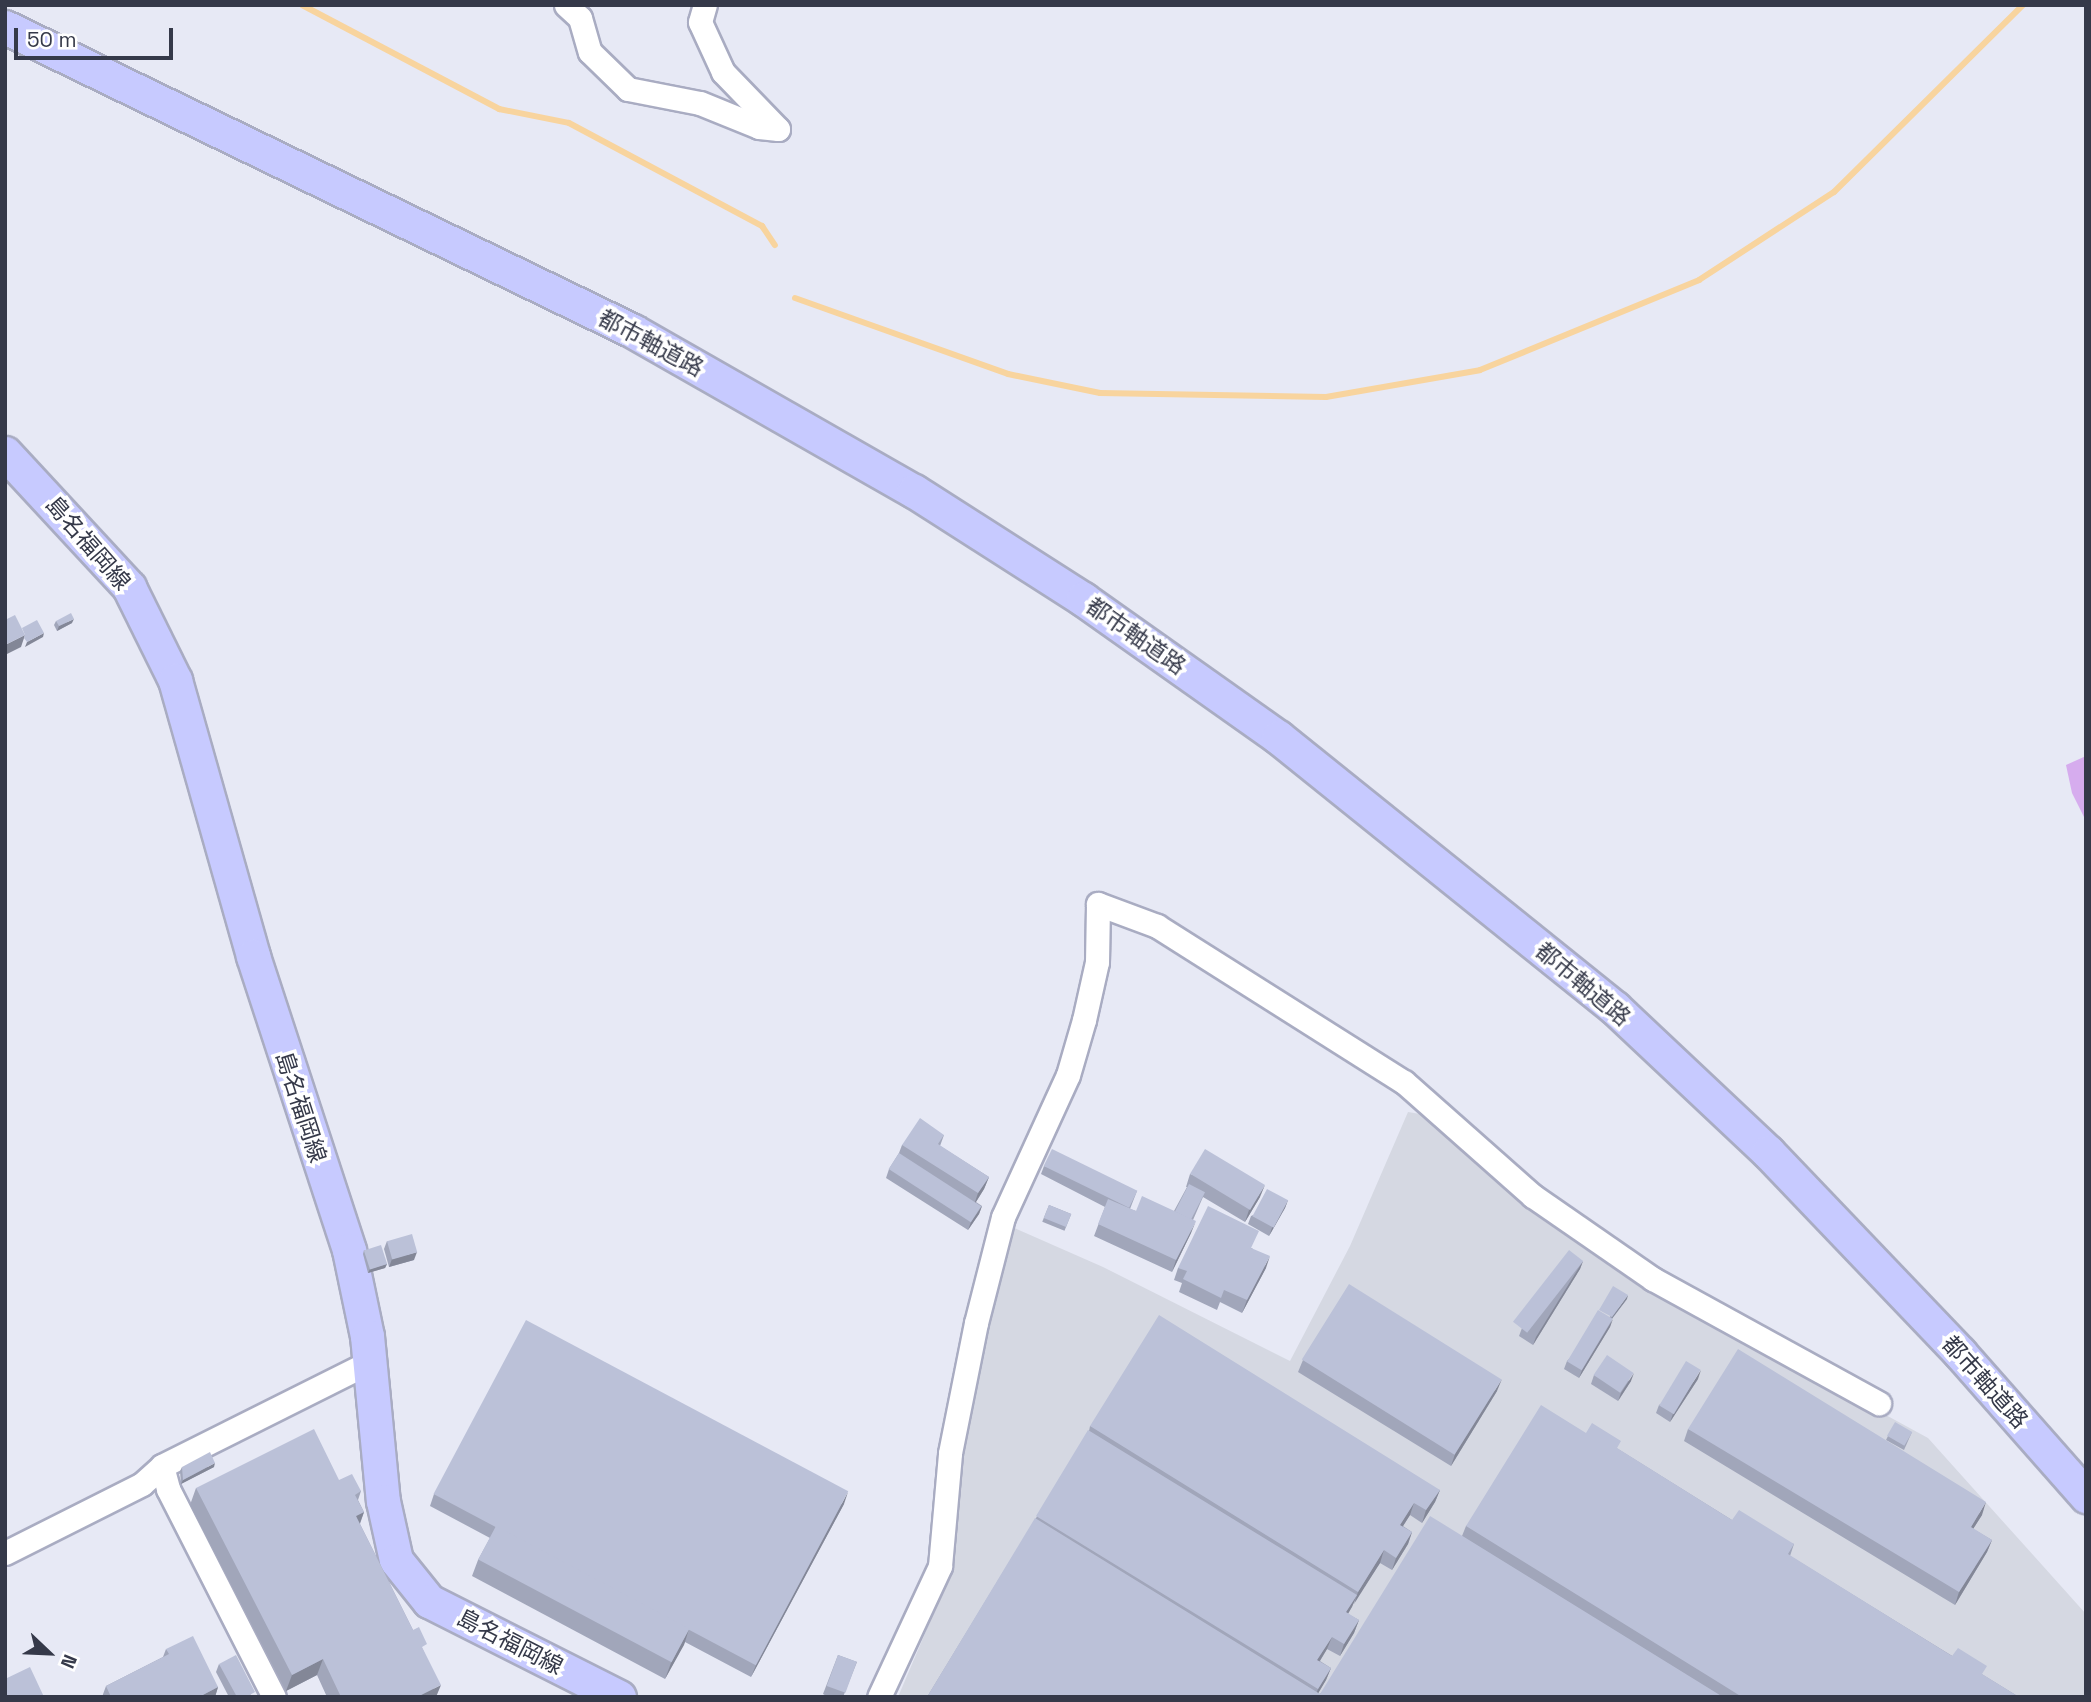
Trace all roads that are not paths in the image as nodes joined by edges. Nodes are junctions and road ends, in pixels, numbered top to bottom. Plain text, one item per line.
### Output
1 (566, 5) edge
2 (705, 5) edge
3 (5, 27) edge
4 (5, 453) edge
5 (370, 1362) junction
6 (1879, 1403) dead end
7 (162, 1466) junction
8 (2086, 1496) edge
9 (5, 1553) edge
10 (274, 1697) edge
11 (619, 1697) edge
12 (879, 1697) edge

1 - 2 street
3 - 8 main road, 都市軸道路
4 - 5 main road, 島名福岡線
5 - 7 street
5 - 11 main road, 島名福岡線
6 - 12 street
7 - 9 street
7 - 10 street

